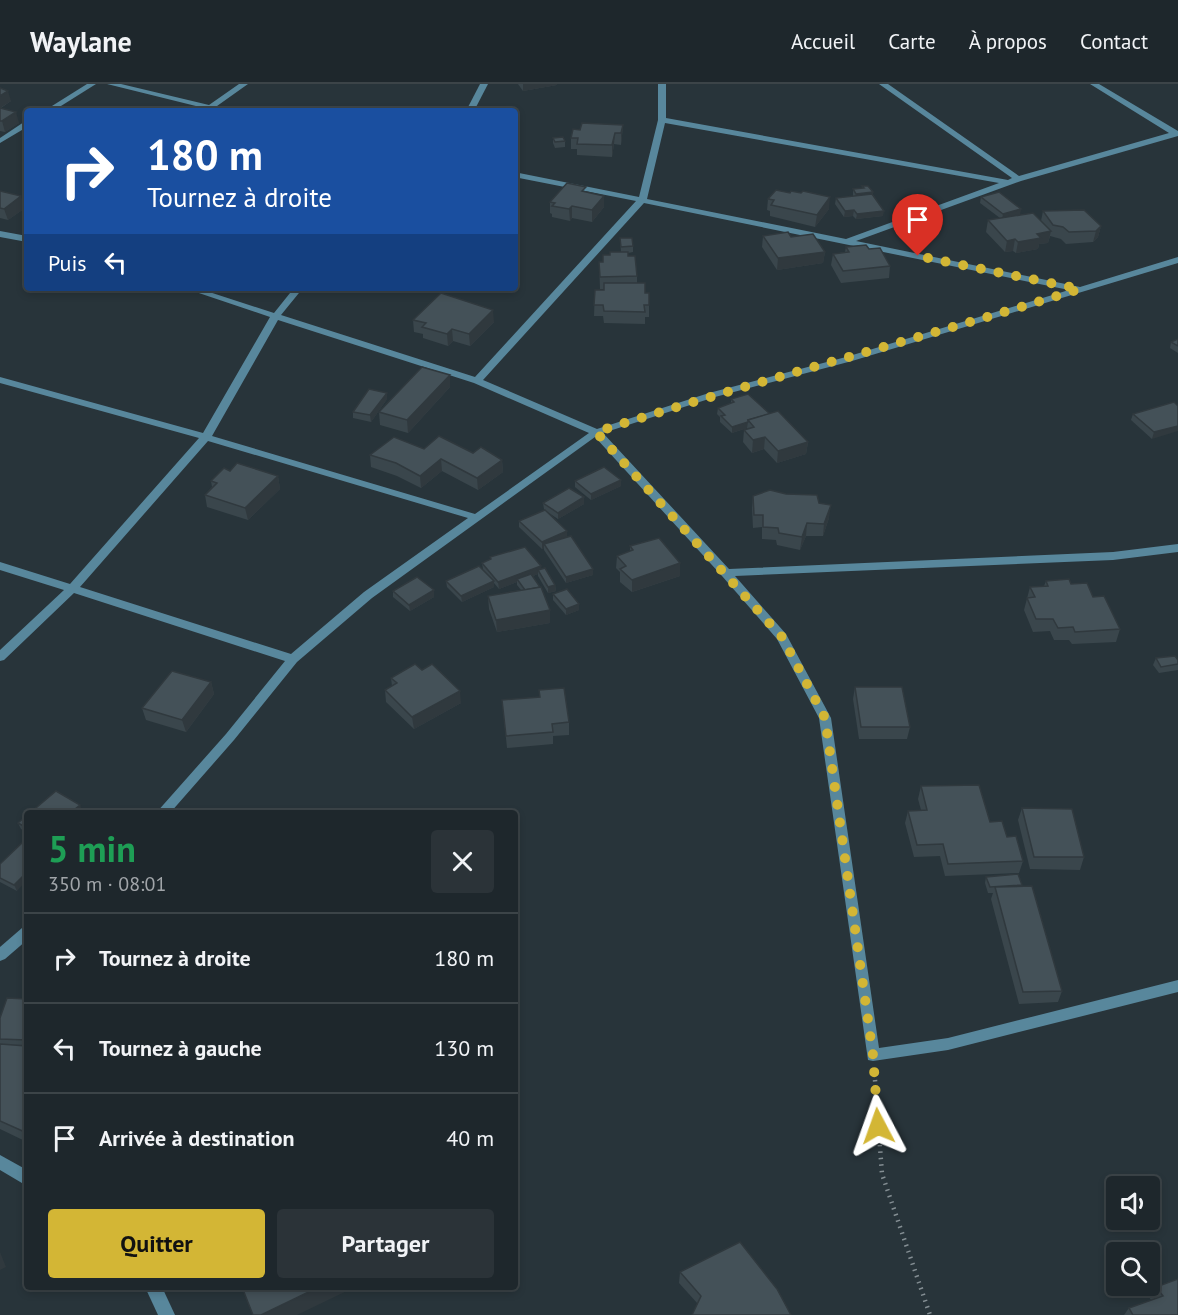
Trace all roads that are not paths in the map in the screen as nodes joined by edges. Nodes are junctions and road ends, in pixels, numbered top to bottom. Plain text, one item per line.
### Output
1 (92, 84) edge
2 (111, 84) edge
3 (244, 84) edge
4 (484, 84) edge
5 (662, 84) edge
6 (883, 84) edge
7 (1094, 84) edge
8 (53, 108) edge
9 (203, 108) edge
10 (208, 108) edge
11 (472, 108) edge
12 (662, 120) junction
13 (24, 126) edge
14 (1177, 134) edge
15 (0, 141) edge
16 (518, 175) edge
17 (1015, 181) junction
18 (643, 199) junction
19 (1, 235) edge
20 (24, 239) edge
21 (848, 242) junction
22 (1178, 260) edge
23 (1080, 289) junction
24 (197, 291) edge
25 (297, 291) edge
26 (275, 317) junction
27 (0, 380) edge
28 (477, 381) junction
29 (596, 432) junction
30 (206, 437) junction
31 (478, 518) junction
32 (1178, 548) edge
33 (0, 566) edge
34 (726, 573) junction
35 (71, 590) junction
36 (0, 657) edge
37 (293, 659) junction
38 (165, 810) edge
39 (24, 935) edge
40 (0, 955) edge
41 (1178, 986) edge
42 (0, 1162) edge
43 (24, 1177) edge
44 (154, 1290) edge
45 (167, 1315) edge

1 - 8 street
2 - 9 street
3 - 10 street
4 - 11 street
5 - 12 street
6 - 17 street
7 - 14 street
12 - 17 street
12 - 18 street
13 - 15 street
14 - 17 street
16 - 18 street
17 - 21 street
18 - 21 street
18 - 28 street
19 - 20 street
21 - 23 street
22 - 23 street
23 - 29 street
24 - 26 street
25 - 26 street
26 - 28 street
26 - 30 street
27 - 30 street
28 - 29 street
29 - 31 street
29 - 34 street
30 - 31 street
30 - 35 street
31 - 37 street
32 - 34 street
33 - 35 street
34 - 41 street
35 - 36 street
35 - 37 street
37 - 38 street
39 - 40 street
42 - 43 street
44 - 45 street

